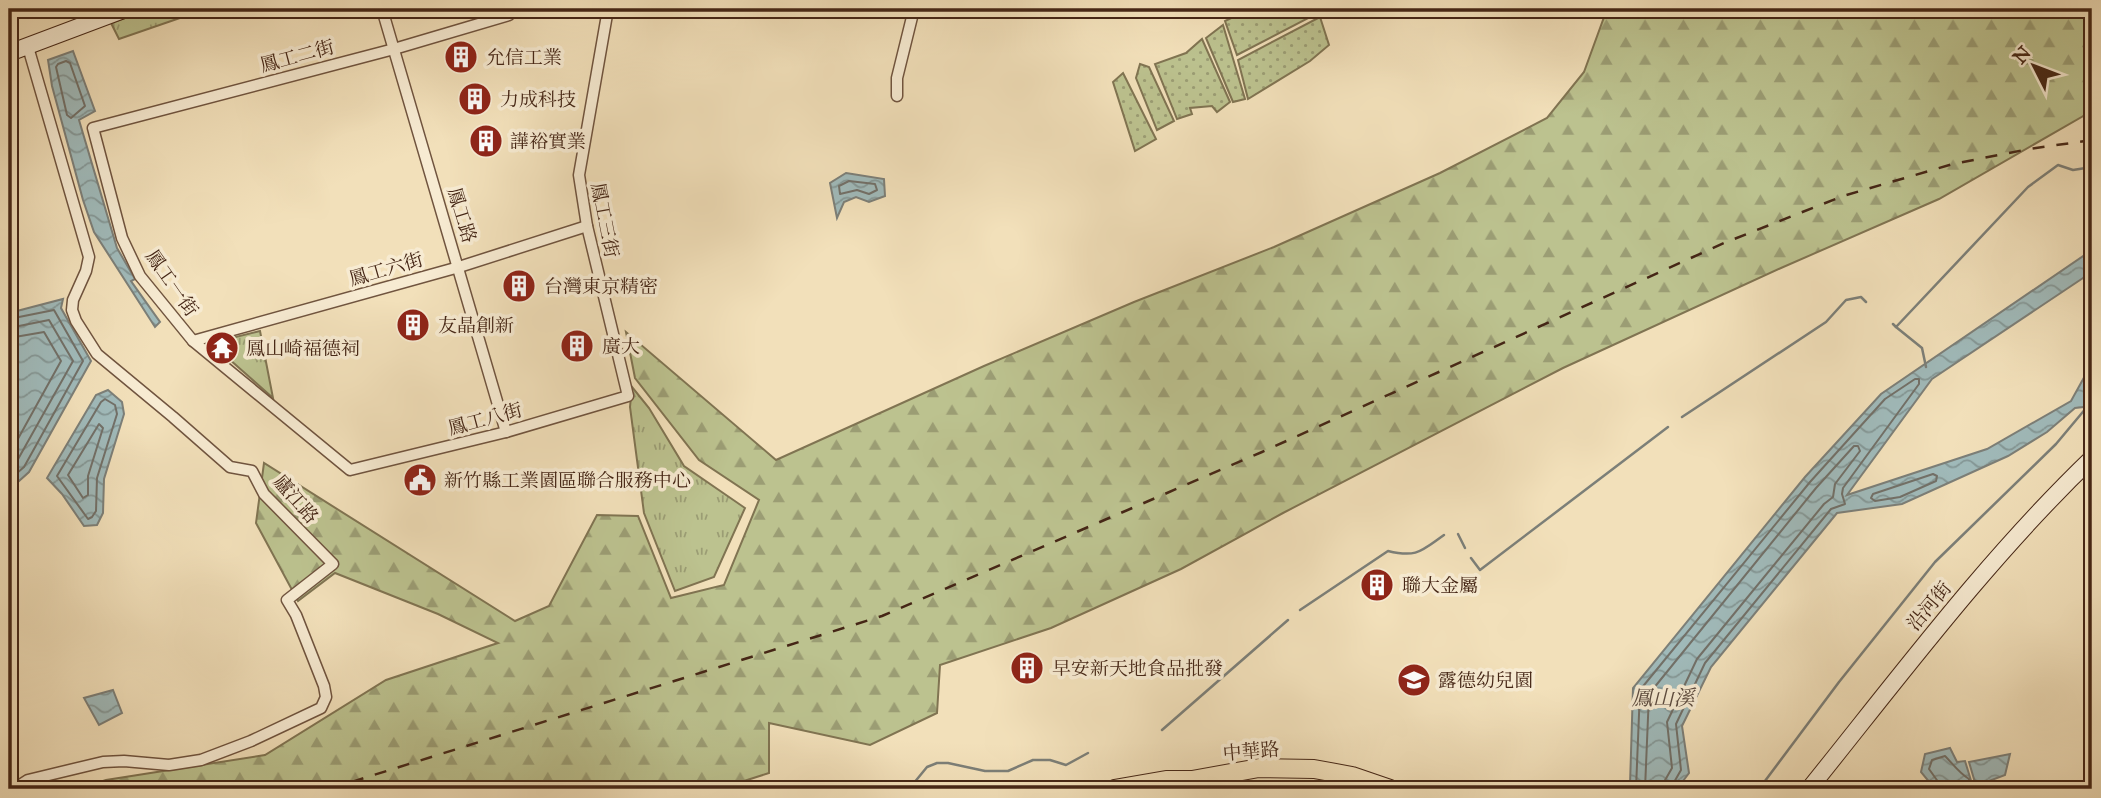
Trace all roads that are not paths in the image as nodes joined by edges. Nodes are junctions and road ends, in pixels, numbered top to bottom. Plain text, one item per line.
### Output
1 (126, 9) edge
2 (382, 9) edge
3 (608, 9) edge
4 (914, 9) edge
5 (509, 15) dead end
6 (27, 47) junction
7 (394, 49) junction
8 (9, 53) edge
9 (897, 96) dead end
10 (93, 128) joint
11 (587, 226) junction
12 (459, 267) junction
13 (193, 341) junction
14 (628, 396) joint
15 (506, 432) junction
16 (2092, 458) edge
17 (350, 470) joint
18 (1159, 785) edge
19 (14, 789) edge
20 (1115, 789) edge
21 (1390, 789) edge
22 (1809, 789) edge

1 - 6 street
2 - 7 street, 鳳工路
3 - 11 street, 鳳工三街
4 - 9 street
5 - 7 street, 鳳工二街
6 - 8 street
6 - 19 street, 廬江路
7 - 10 street, 鳳工二街
7 - 12 street, 鳳工路
10 - 13 street, 鳳工一街
11 - 12 street, 鳳工六街
11 - 14 street, 鳳工三街
12 - 13 street, 鳳工六街
12 - 15 street, 鳳工路
13 - 17 street, 鳳工一街
14 - 15 street, 鳳工八街
15 - 17 street, 鳳工八街
16 - 22 street, 沿河街
18 - 20 main road, 中華路
18 - 21 main road, 中華路

